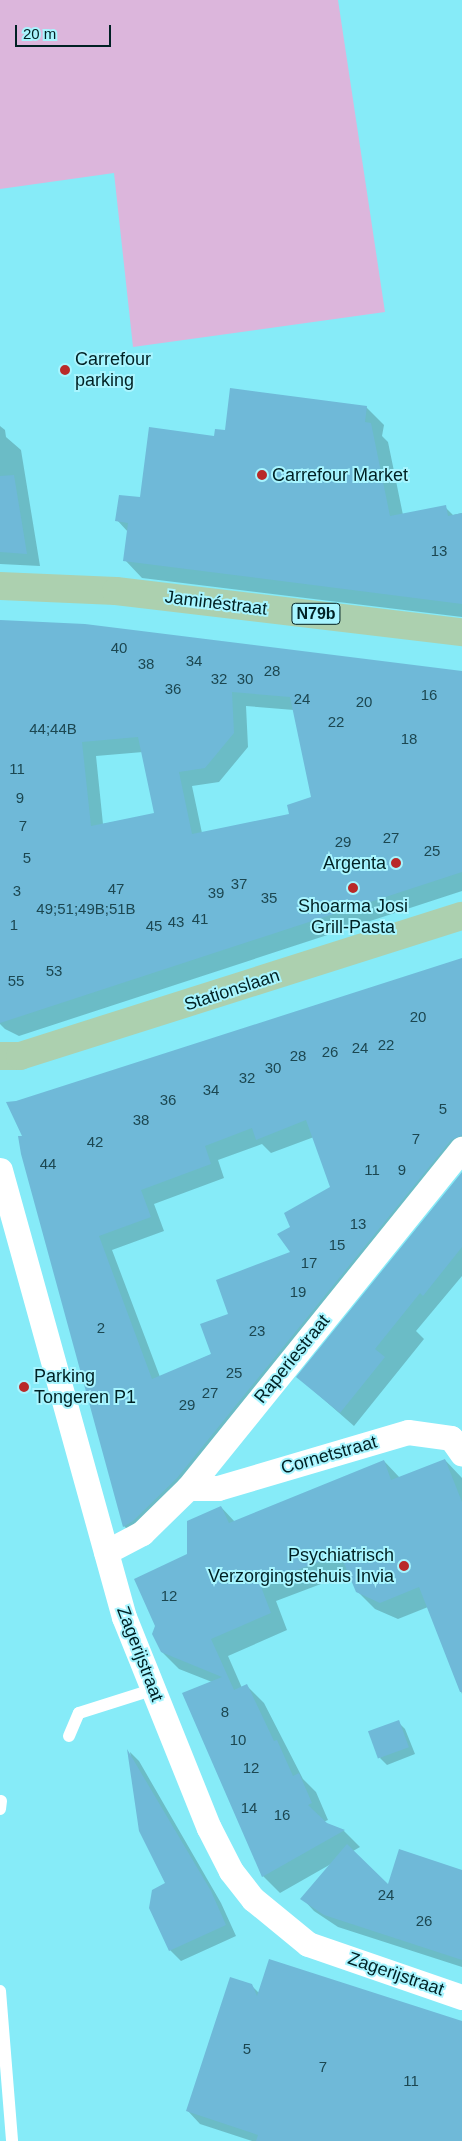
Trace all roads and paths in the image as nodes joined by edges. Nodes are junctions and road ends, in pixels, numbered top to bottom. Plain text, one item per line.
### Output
1 (0, 586) edge
2 (462, 632) edge
3 (462, 916) edge
4 (0, 1056) edge
5 (462, 1150) edge
6 (0, 1170) edge
7 (462, 1454) edge
8 (188, 1488) junction
9 (106, 1552) junction
10 (152, 1690) junction
11 (70, 1736) dead end
12 (0, 1991) edge
13 (462, 1997) edge
14 (12, 2141) edge

1 - 2 main road, Jaminéstraat / N79b
3 - 4 main road, Stationslaan
5 - 8 street, Raperiestraat
6 - 9 street, Zagerijstraat
7 - 8 street, Cornetstraat
8 - 9 street, Raperiestraat
9 - 10 street, Zagerijstraat
10 - 11 lane
10 - 13 street, Zagerijstraat
12 - 14 lane

